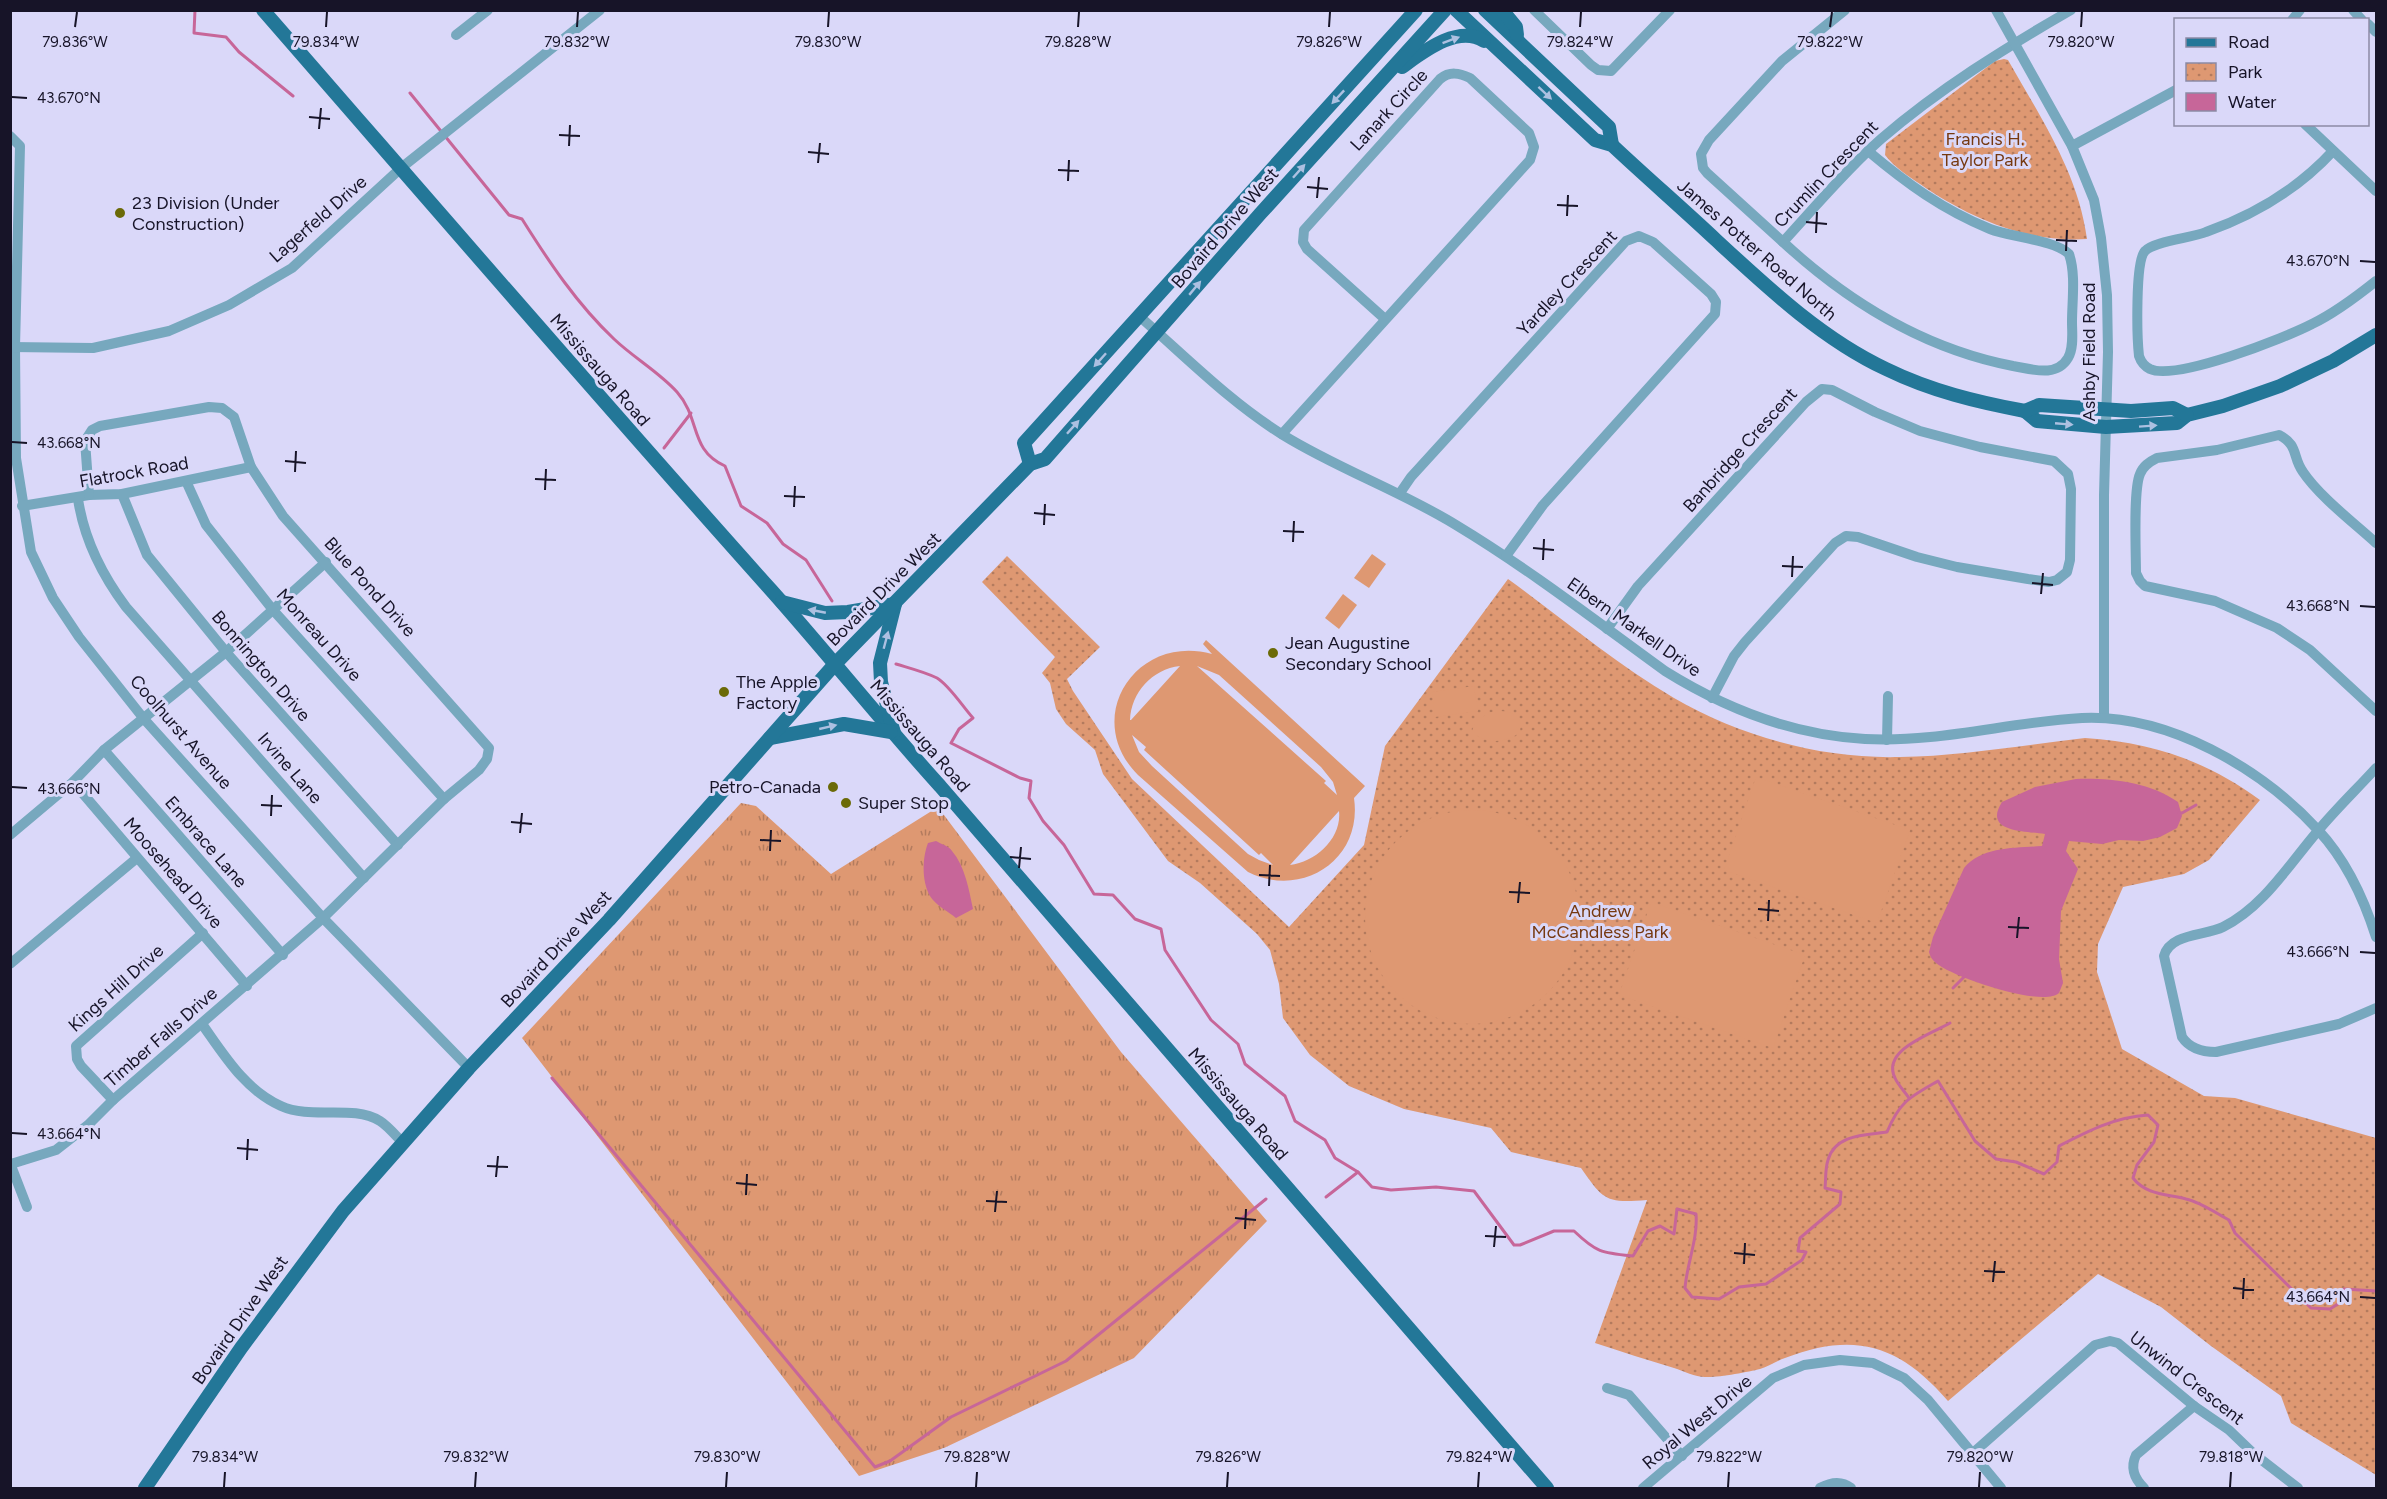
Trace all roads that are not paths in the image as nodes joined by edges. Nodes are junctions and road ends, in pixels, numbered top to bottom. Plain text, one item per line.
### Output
1 (263, 10) edge
2 (488, 10) edge
3 (1403, 10) edge
4 (1416, 10) edge
5 (1445, 10) edge
6 (1456, 10) edge
7 (1485, 10) edge
8 (1502, 10) edge
9 (1534, 10) edge
10 (1670, 10) edge
11 (1845, 10) edge
12 (1996, 10) edge
13 (2071, 10) edge
14 (595, 12) edge
15 (456, 35) dead end
16 (2014, 42) junction
17 (1520, 43) junction
18 (1502, 53) junction
19 (1378, 54) junction
20 (1383, 80) junction
21 (2174, 91) edge
22 (2307, 126) edge
23 (10, 136) edge
24 (1612, 145) junction
25 (2072, 146) junction
26 (1868, 151) junction
27 (2333, 151) junction
28 (401, 168) junction
29 (2376, 191) edge
30 (1783, 242) junction
31 (2376, 282) edge
32 (1139, 316) junction
33 (1385, 319) junction
34 (1158, 332) junction
35 (2376, 335) edge
36 (13, 347) edge
37 (2106, 410) junction
38 (2025, 411) junction
39 (2187, 415) junction
40 (2106, 427) junction
41 (1282, 434) junction
42 (1030, 464) junction
43 (251, 467) junction
44 (186, 481) junction
45 (1400, 493) junction
46 (122, 494) junction
47 (83, 497) junction
48 (22, 506) junction
49 (2376, 543) edge
50 (1506, 556) junction
51 (327, 562) junction
52 (781, 601) junction
53 (895, 604) junction
54 (273, 610) junction
55 (1607, 629) junction
56 (226, 652) junction
57 (835, 664) junction
58 (192, 680) junction
59 (1888, 696) dead end
60 (1712, 698) junction
61 (2376, 711) edge
62 (2104, 718) junction
63 (144, 719) junction
64 (893, 735) junction
65 (770, 738) junction
66 (1887, 740) junction
67 (104, 750) junction
68 (2376, 768) edge
69 (73, 783) junction
70 (444, 799) junction
71 (2318, 830) junction
72 (10, 835) edge
73 (398, 845) junction
74 (137, 858) junction
75 (364, 878) junction
76 (323, 918) junction
77 (203, 933) junction
78 (2376, 936) edge
79 (283, 954) junction
80 (10, 964) edge
81 (247, 986) junction
82 (2376, 1008) edge
83 (202, 1024) junction
84 (469, 1068) junction
85 (113, 1100) junction
86 (403, 1143) junction
87 (11, 1163) edge
88 (27, 1207) dead end
89 (1607, 1388) dead end
90 (2194, 1406) junction
91 (1973, 1453) junction
92 (1682, 1456) junction
93 (145, 1488) edge
94 (1547, 1488) edge
95 (1643, 1488) edge
96 (1820, 1488) edge
97 (1851, 1488) edge
98 (2001, 1488) edge
99 (2144, 1488) edge
100 (2298, 1488) edge

1 - 28 main road, Mississauga Road
2 - 15 street
3 - 19 main road
4 - 19 main road, Bovaird Drive West
5 - 20 main road, Bovaird Drive West
6 - 18 main road
7 - 17 main road
8 - 17 main road
9 - 10 street
11 - 30 street, Crumlin Crescent
12 - 16 street, Ashby Field Road
13 - 16 street, Crumlin Crescent
14 - 28 street, Lagerfeld Drive
16 - 25 street, Ashby Field Road
16 - 26 street, Crumlin Crescent
17 - 24 main road
20 -> 18 main road
18 -> 24 main road
19 -> 32 main road, Bovaird Drive West
34 -> 20 main road, Bovaird Drive West
21 - 25 street
22 - 27 street
23 - 36 street, Coolhurst Avenue
24 - 38 main road, James Potter Road North
25 - 37 street, Ashby Field Road
26 - 30 street, Crumlin Crescent
26 - 30 street
27 - 29 street
27 - 31 street
28 - 36 street, Lagerfeld Drive
28 - 52 main road, Mississauga Road
32 - 34 street, Elbern Markell Drive
32 -> 42 main road, Bovaird Drive West
33 - 33 street, Lanark Circle
33 - 41 street, Lanark Circle
34 - 41 street, Elbern Markell Drive
42 -> 34 main road, Bovaird Drive West
35 - 39 main road
36 - 48 street, Coolhurst Avenue
37 - 38 main road
37 - 39 main road
37 - 40 street, Ashby Field Road
38 -> 40 main road
40 -> 39 main road
40 - 62 street, Ashby Field Road
41 - 45 street, Elbern Markell Drive
42 - 53 main road, Bovaird Drive West
43 - 44 street, Flatrock Road
43 - 47 street, Blue Pond Drive
43 - 51 street, Blue Pond Drive
44 - 46 street, Flatrock Road
44 - 54 street, Monreau Drive
45 - 50 street, Elbern Markell Drive
45 - 50 street, Yardley Crescent
46 - 47 street, Flatrock Road
46 - 56 street, Bonnington Drive
47 - 48 street, Flatrock Road
47 - 58 street, Irvine Lane
48 - 63 street, Coolhurst Avenue
49 - 61 street
50 - 55 street, Elbern Markell Drive
51 - 54 street
51 - 70 street, Blue Pond Drive
53 -> 52 main road
52 - 57 main road, Mississauga Road
53 - 57 main road, Bovaird Drive West
64 -> 53 main road
54 - 56 street
54 - 70 street, Monreau Drive
55 - 60 street, Elbern Markell Drive
55 - 60 street, Banbridge Crescent
56 - 58 street
56 - 73 street, Bonnington Drive
57 - 64 main road, Mississauga Road
57 - 65 main road, Bovaird Drive West
58 - 63 street
58 - 75 street, Irvine Lane
59 - 66 street
60 - 66 street, Elbern Markell Drive
62 - 66 street, Elbern Markell Drive
62 - 71 street, Elbern Markell Drive
63 - 67 street
63 - 76 street, Coolhurst Avenue
65 -> 64 main road
64 - 94 main road, Mississauga Road
65 - 84 main road, Bovaird Drive West
67 - 69 street
67 - 79 street, Embrace Lane
68 - 71 street
69 - 72 street
69 - 74 street, Moosehead Drive
70 - 73 street, Blue Pond Drive
71 - 78 street, Elbern Markell Drive
71 - 82 street
73 - 75 street, Blue Pond Drive
74 - 77 street, Moosehead Drive
74 - 80 street
75 - 76 street, Blue Pond Drive
76 - 79 street, Timber Falls Drive
76 - 84 street, Coolhurst Avenue
77 - 81 street, Moosehead Drive
77 - 85 street, Kings Hill Drive
79 - 81 street, Timber Falls Drive
81 - 83 street, Timber Falls Drive
83 - 85 street, Timber Falls Drive
83 - 86 street
84 - 86 main road, Bovaird Drive West
85 - 87 street, Timber Falls Drive
86 - 93 main road, Bovaird Drive West
87 - 88 street
89 - 92 street
90 - 91 street, Unwind Crescent
90 - 99 street
90 - 100 street, Unwind Crescent
91 - 92 street, Royal West Drive
91 - 98 street, Royal West Drive
92 - 95 street, Royal West Drive
96 - 97 street

